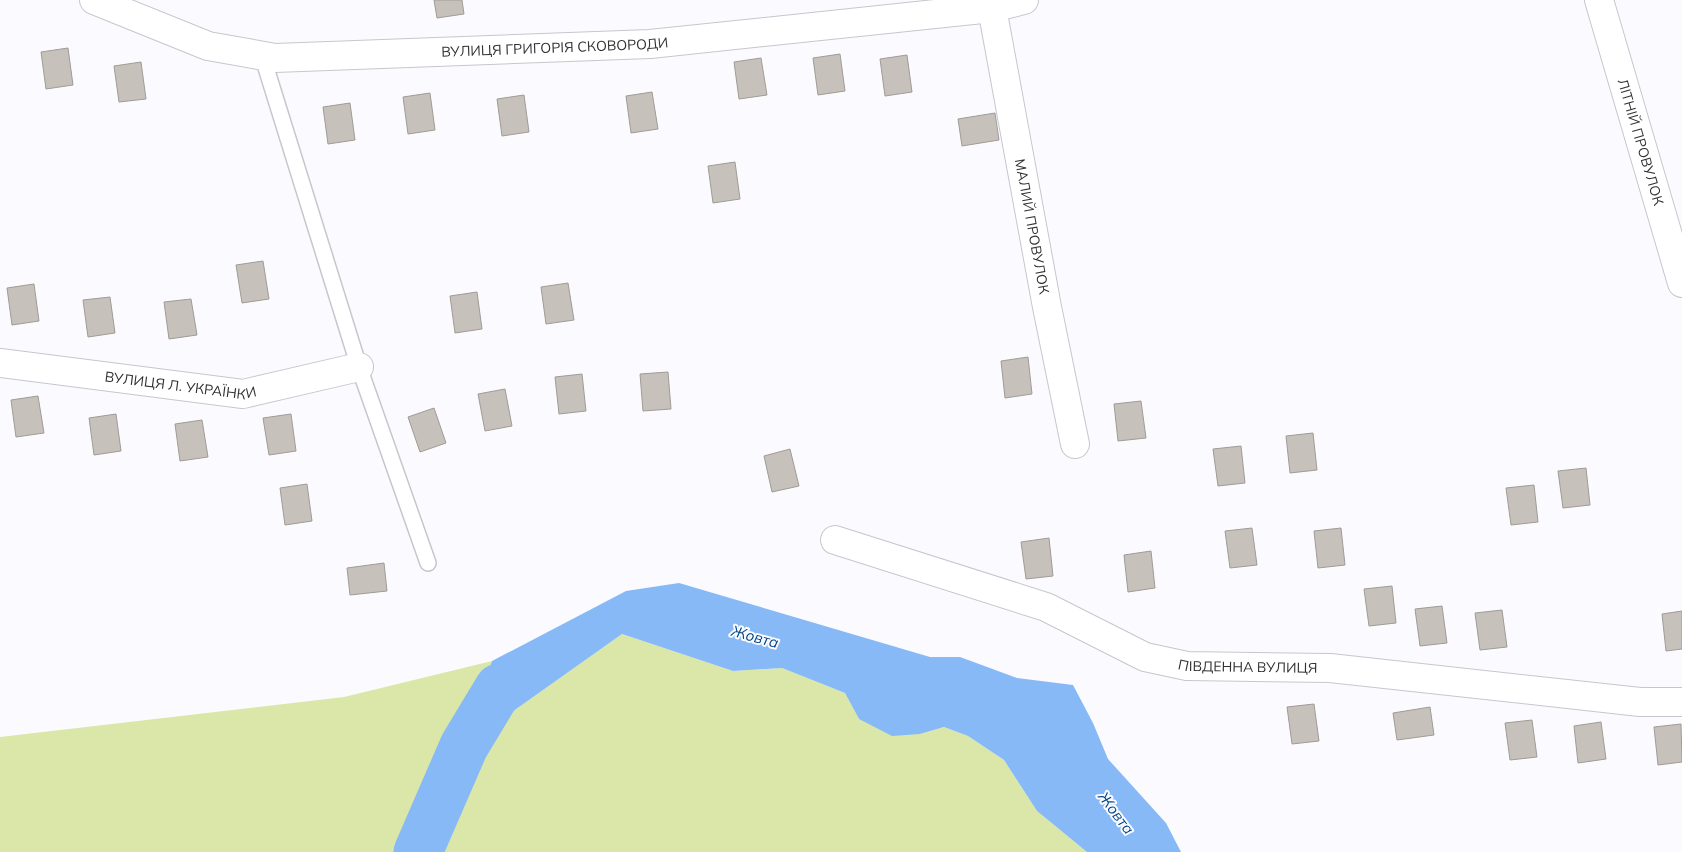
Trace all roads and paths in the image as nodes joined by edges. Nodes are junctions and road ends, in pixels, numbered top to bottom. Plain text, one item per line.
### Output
1 (94, 0) edge
2 (1024, 0) edge
3 (1599, 0) edge
4 (129, 8) edge
5 (992, 8) junction
6 (262, 55) junction
7 (1682, 283) edge
8 (0, 363) edge
9 (359, 367) junction
10 (1075, 444) dead end
11 (835, 540) dead end
12 (428, 563) dead end
13 (1682, 702) edge

1 - 4 street, ВУЛИЦЯ ГРИГОРІЯ СКОВОРОДИ
2 - 5 street, ВУЛИЦЯ ГРИГОРІЯ СКОВОРОДИ
3 - 7 street, ЛІТНІЙ ПРОВУЛОК
4 - 6 street, ВУЛИЦЯ ГРИГОРІЯ СКОВОРОДИ
5 - 6 street, ВУЛИЦЯ ГРИГОРІЯ СКОВОРОДИ
5 - 10 street, МАЛИЙ ПРОВУЛОК
6 - 9 lane
8 - 9 street, ВУЛИЦЯ Л. УКРАЇНКИ
9 - 12 lane
11 - 13 street, ПІВДЕННА ВУЛИЦЯ

